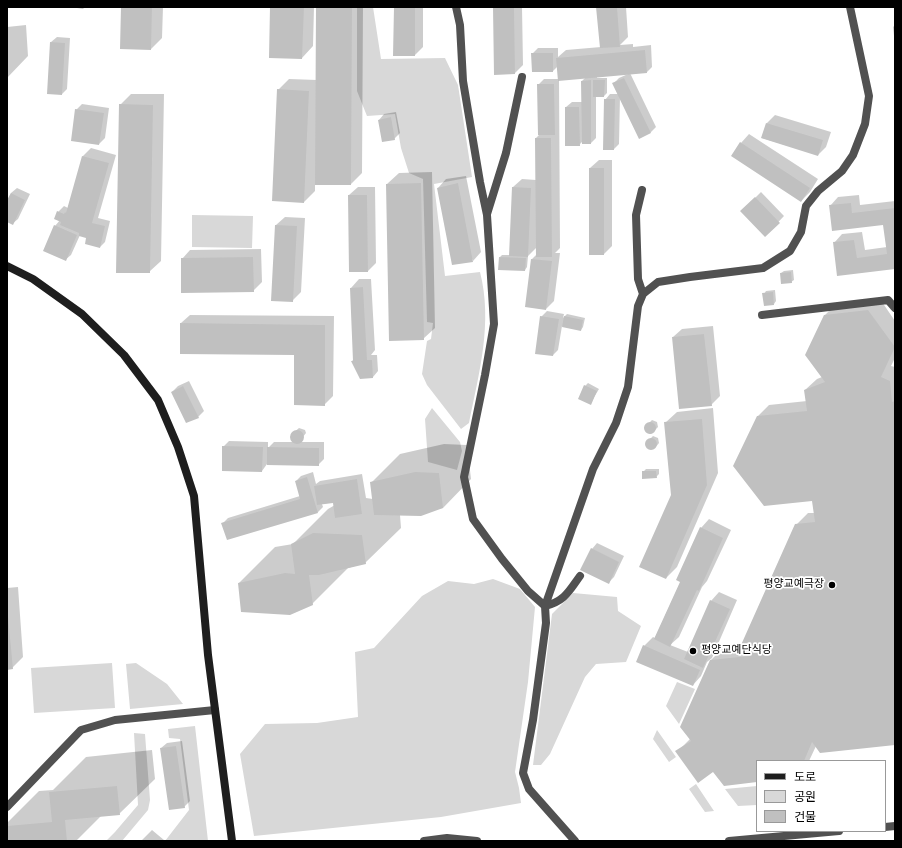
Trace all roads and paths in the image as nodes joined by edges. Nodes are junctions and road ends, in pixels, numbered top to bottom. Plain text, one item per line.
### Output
1 (456, 7) edge
2 (850, 7) edge
3 (522, 77) dead end
4 (642, 190) dead end
5 (487, 215) junction
6 (7, 266) edge
7 (643, 294) junction
8 (895, 308) edge
9 (762, 314) dead end
10 (580, 576) dead end
11 (546, 606) junction
12 (214, 710) junction
13 (7, 807) edge
14 (828, 832) edge
15 (232, 841) edge
16 (424, 841) edge
17 (477, 841) edge
18 (574, 841) edge
19 (729, 841) edge

1 - 5 street
2 - 7 street
3 - 5 street
4 - 7 street
5 - 11 street
6 - 12 street
7 - 11 street
8 - 9 street
10 - 11 street
11 - 18 street
12 - 13 street
12 - 15 street
14 - 19 street
16 - 17 street

